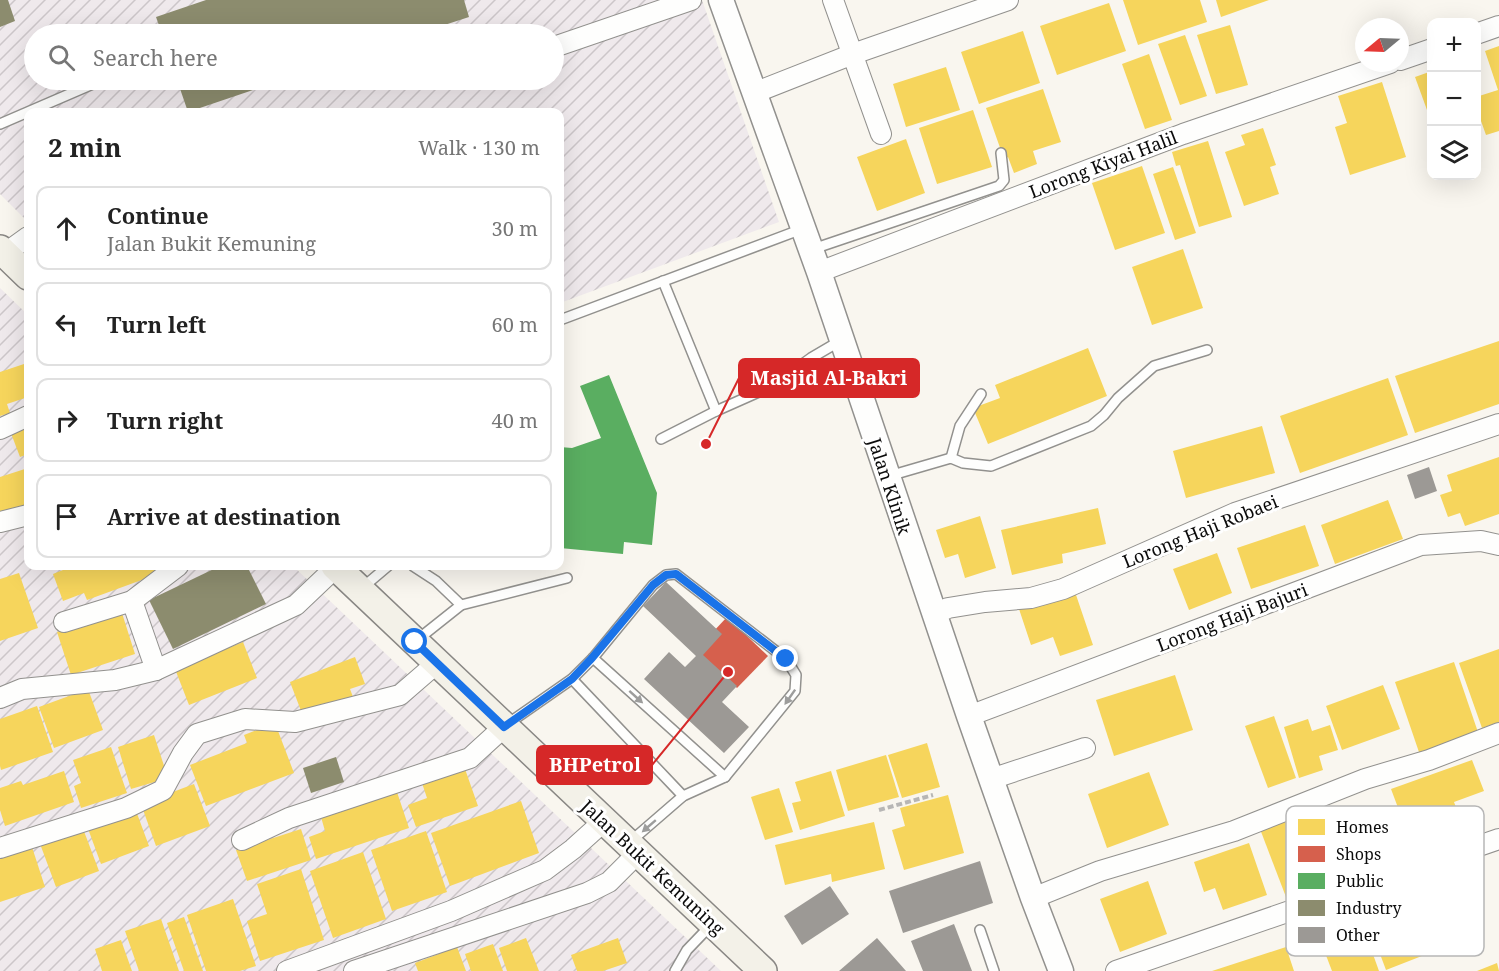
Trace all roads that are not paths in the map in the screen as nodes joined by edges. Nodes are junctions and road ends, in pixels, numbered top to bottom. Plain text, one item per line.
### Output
1 (691, 0) edge
2 (721, 0) edge
3 (833, 0) edge
4 (1008, 0) edge
5 (1499, 26) edge
6 (1481, 32) edge
7 (564, 44) edge
8 (1427, 50) edge
9 (853, 54) junction
10 (1409, 57) edge
11 (1364, 72) edge
12 (79, 90) edge
13 (754, 93) junction
14 (37, 108) edge
15 (24, 114) edge
16 (0, 124) edge
17 (882, 134) dead end
18 (1001, 153) dead end
19 (24, 239) edge
20 (811, 250) junction
21 (2, 253) edge
22 (24, 272) edge
23 (663, 281) junction
24 (564, 318) edge
25 (842, 340) junction
26 (1207, 350) dead end
27 (981, 394) dead end
28 (716, 411) junction
29 (24, 418) edge
30 (1499, 424) edge
31 (0, 429) edge
32 (661, 439) dead end
33 (951, 458) junction
34 (887, 477) junction
35 (24, 516) edge
36 (0, 522) edge
37 (1499, 545) edge
38 (173, 570) edge
39 (331, 570) edge
40 (339, 570) edge
41 (383, 570) edge
42 (419, 570) edge
43 (567, 578) dead end
44 (360, 590) junction
45 (132, 601) junction
46 (461, 605) junction
47 (933, 614) junction
48 (64, 622) dead end
49 (415, 642) junction
50 (592, 658) junction
51 (437, 663) junction
52 (156, 670) junction
53 (572, 679) junction
54 (0, 699) edge
55 (969, 716) junction
56 (504, 727) junction
57 (1499, 733) edge
58 (1085, 748) dead end
59 (725, 777) junction
60 (991, 779) junction
61 (683, 796) junction
62 (1297, 806) edge
63 (1286, 810) edge
64 (604, 821) junction
65 (1499, 839) edge
66 (242, 840) dead end
67 (1484, 844) edge
68 (0, 848) edge
69 (633, 848) junction
70 (1033, 898) junction
71 (1286, 912) edge
72 (712, 923) junction
73 (980, 930) dead end
74 (287, 971) edge
75 (354, 971) edge
76 (675, 971) edge
77 (763, 971) edge
78 (994, 971) edge
79 (1061, 971) edge
80 (1116, 971) edge

1 - 7 street
2 - 13 street, Jalan Klinik
3 - 9 street
4 - 9 street
5 - 6 street
8 - 10 street
9 - 13 street
9 - 17 street
11 - 20 street, Lorong Kiyai Halil
12 - 14 lane
13 - 20 street, Jalan Klinik
15 - 16 lane
18 - 20 lane
19 - 21 street
20 - 23 lane
20 - 25 street, Jalan Klinik
21 - 22 main road
23 - 24 lane
23 - 28 lane
25 - 28 lane
25 - 34 street, Jalan Klinik
26 - 33 lane
27 - 33 lane
28 - 32 lane
29 - 31 street
30 - 47 street, Lorong Haji Robaei
33 - 34 lane
34 - 47 street, Jalan Klinik
35 - 36 street
37 - 55 street, Lorong Haji Bajuri
38 - 45 street
39 - 52 street
40 - 44 main road, Jalan Bukit Kemuning
41 - 44 lane
42 - 46 lane
43 - 46 lane
44 - 49 main road, Jalan Bukit Kemuning
45 - 48 street
45 - 52 street
46 - 49 lane
47 - 55 street, Jalan Klinik
49 - 51 main road, Jalan Bukit Kemuning
50 - 53 lane
50 -> 59 lane
50 -> 59 lane
51 - 56 main road, Jalan Bukit Kemuning
51 - 68 street
52 - 54 street
53 - 56 lane
53 - 61 lane
55 - 60 street, Jalan Klinik
56 - 64 main road, Jalan Bukit Kemuning
56 - 66 street
57 - 62 street
58 - 60 street
59 - 61 lane
60 - 70 street, Jalan Klinik
61 -> 69 lane
63 - 70 street
64 - 69 main road, Jalan Bukit Kemuning
64 - 74 street
65 - 67 street
69 - 72 main road, Jalan Bukit Kemuning
69 - 75 street
70 - 79 street, Jalan Klinik
71 - 80 street
72 - 76 lane
72 - 77 main road, Jalan Bukit Kemuning
73 - 78 lane

